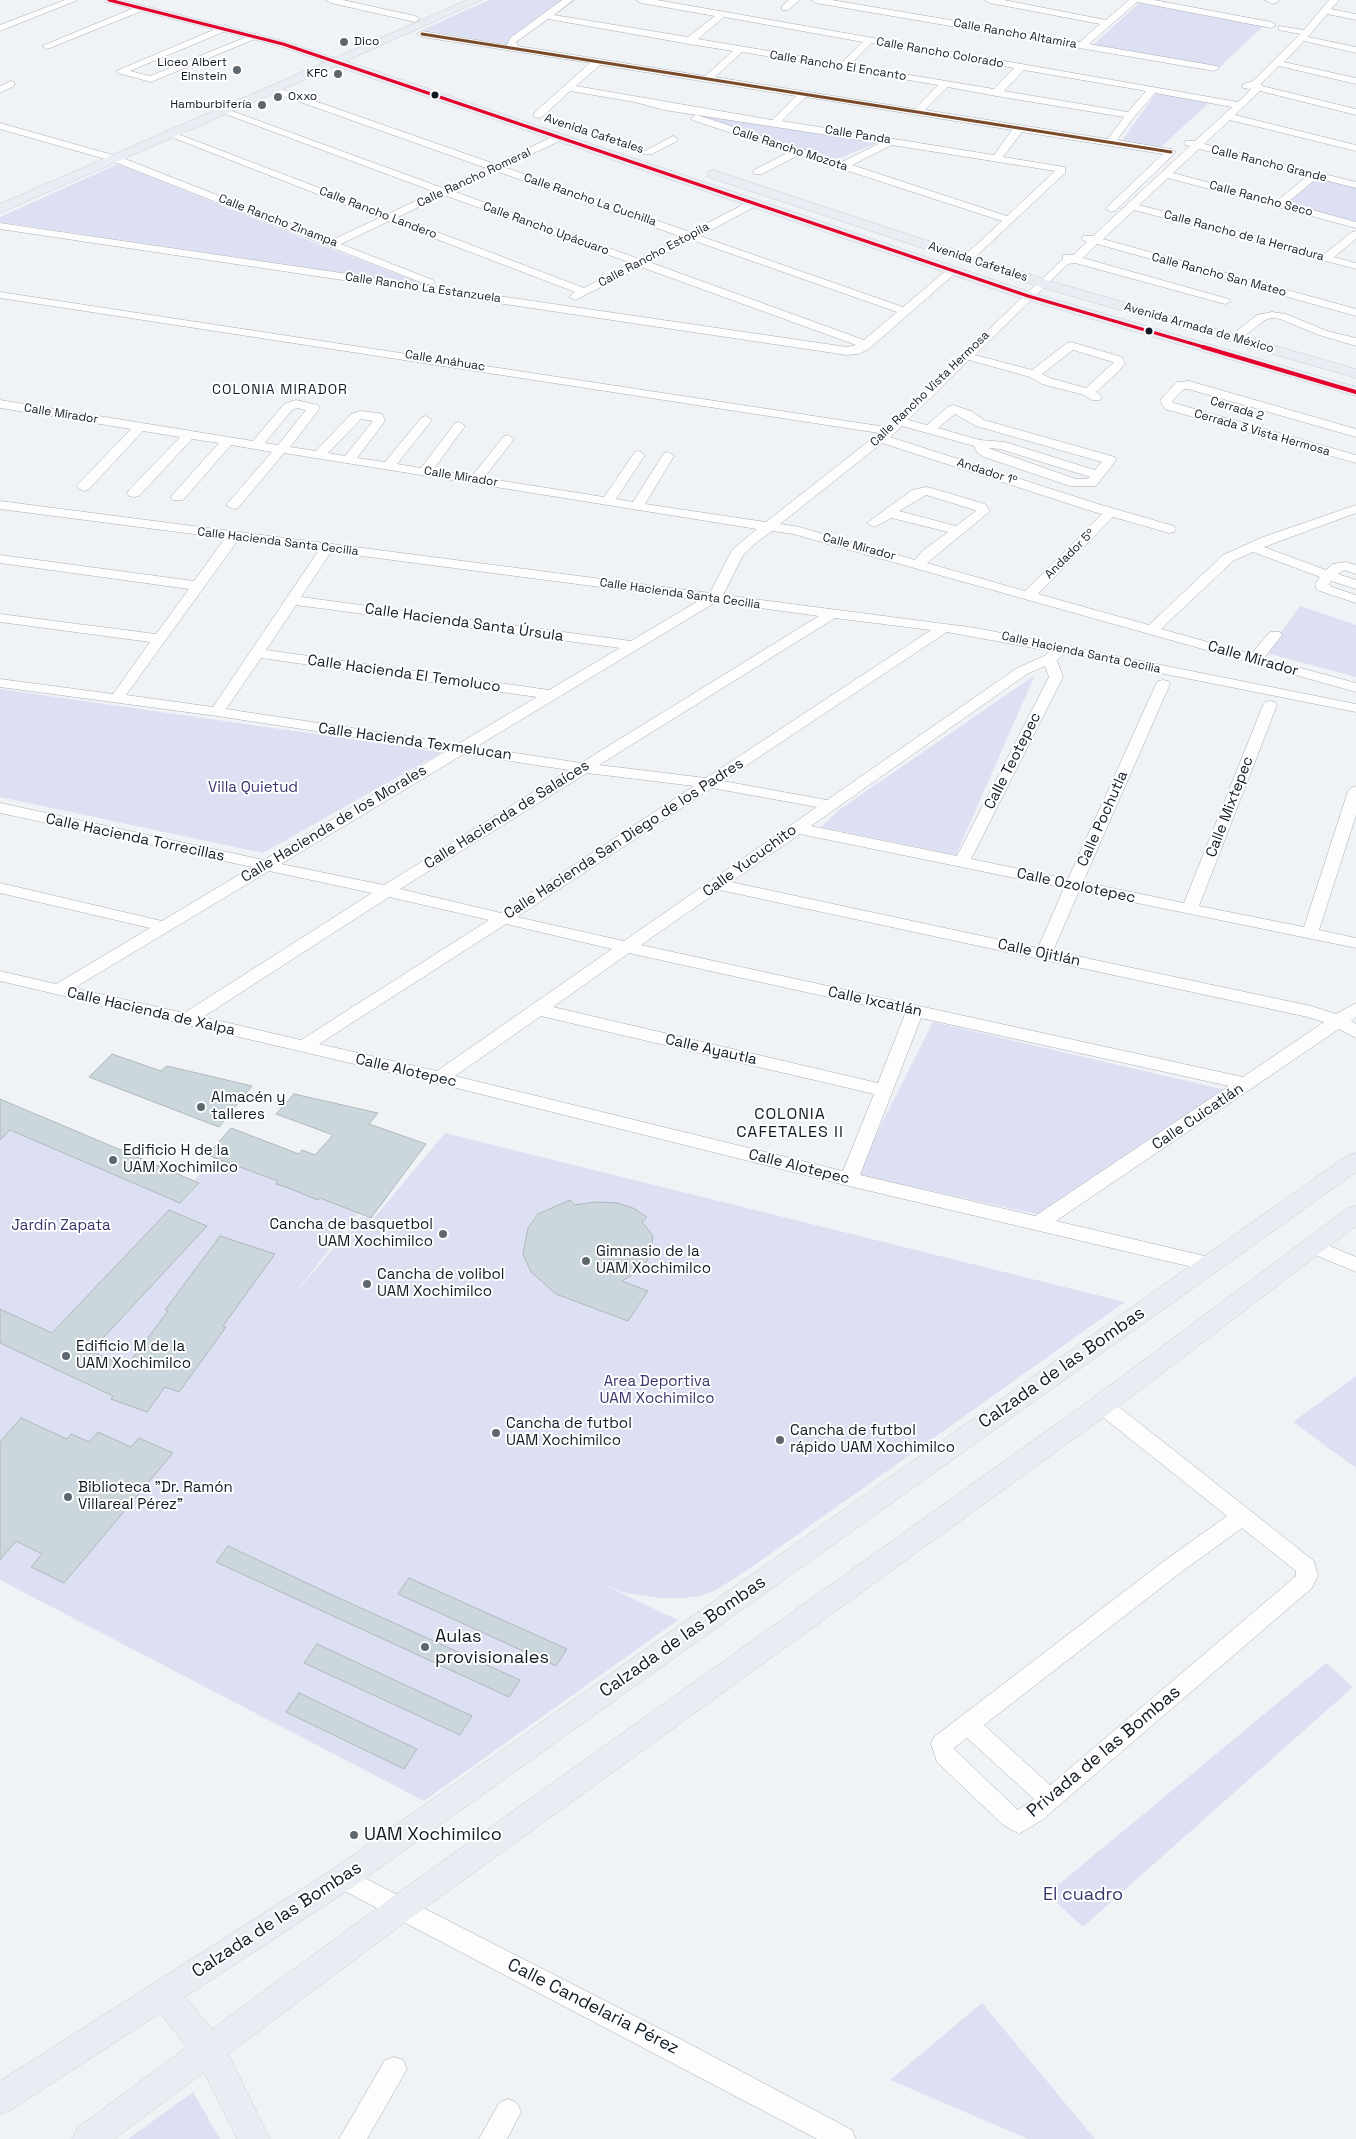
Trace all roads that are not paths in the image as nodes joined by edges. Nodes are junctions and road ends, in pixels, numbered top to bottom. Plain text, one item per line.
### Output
1 (73, 0) edge
2 (109, 0) edge
3 (331, 0) edge
4 (457, 0) edge
5 (476, 0) edge
6 (568, 0) edge
7 (640, 0) edge
8 (795, 0) edge
9 (816, 0) edge
10 (990, 0) edge
11 (1134, 0) edge
12 (1140, 0) edge
13 (1334, 0) edge
14 (142, 4) edge
15 (1325, 11) junction
16 (723, 14) junction
17 (546, 16) junction
18 (1356, 17) edge
19 (415, 19) junction
20 (768, 22) junction
21 (1108, 23) junction
22 (1271, 25) dead end
23 (0, 28) edge
24 (1282, 28) dead end
25 (220, 30) junction
26 (996, 31) junction
27 (422, 34) dead end
28 (1304, 35) junction
29 (252, 38) junction
30 (870, 40) junction
31 (689, 41) junction
32 (984, 42) dead end
33 (320, 44) dead end
34 (1082, 45) junction
35 (46, 46) dead end
36 (514, 48) junction
37 (739, 50) junction
38 (1356, 50) edge
39 (337, 53) junction
40 (353, 54) junction
41 (323, 57) junction
42 (370, 59) dead end
43 (597, 62) junction
44 (1277, 63) junction
45 (843, 66) junction
46 (1021, 67) junction
47 (1214, 68) dead end
48 (707, 79) junction
49 (1356, 81) edge
50 (12, 84) dead end
51 (945, 84) junction
52 (1254, 85) junction
53 (568, 88) junction
54 (1153, 89) junction
55 (0, 90) edge
56 (275, 90) junction
57 (996, 93) junction
58 (804, 94) junction
59 (1226, 102) junction
60 (654, 104) junction
61 (1240, 105) junction
62 (225, 112) junction
63 (917, 112) junction
64 (1356, 112) edge
65 (538, 115) dead end
66 (1130, 115) junction
67 (1211, 115) dead end
68 (1228, 116) junction
69 (0, 118) edge
70 (776, 122) junction
71 (0, 126) edge
72 (1019, 128) junction
73 (171, 135) junction
74 (70, 137) junction
75 (560, 137) junction
76 (673, 140) dead end
77 (892, 141) junction
78 (60, 142) junction
79 (1110, 142) junction
80 (1197, 145) junction
81 (1356, 148) edge
82 (644, 150) joint
83 (796, 152) junction
84 (1171, 152) junction
85 (110, 154) junction
86 (667, 158) dead end
87 (997, 158) junction
88 (843, 166) junction
89 (496, 167) junction
90 (703, 170) dead end
91 (1165, 174) junction
92 (1314, 175) junction
93 (739, 182) junction
94 (1135, 186) junction
95 (1356, 186) edge
96 (1149, 190) junction
97 (444, 192) junction
98 (0, 198) edge
99 (754, 203) junction
100 (1280, 204) junction
101 (1132, 206) junction
102 (0, 209) edge
103 (389, 218) junction
104 (1102, 218) dead end
105 (1009, 220) junction
106 (1356, 224) edge
107 (0, 226) edge
108 (1356, 234) edge
109 (692, 236) junction
110 (1088, 236) junction
111 (334, 243) junction
112 (968, 258) junction
113 (1326, 258) junction
114 (1068, 259) junction
115 (640, 263) junction
116 (1356, 266) edge
117 (953, 270) junction
118 (1130, 274) junction
119 (1042, 283) junction
120 (453, 292) junction
121 (585, 292) junction
122 (0, 295) edge
123 (1028, 296) junction
124 (555, 308) junction
125 (904, 311) junction
126 (1356, 313) edge
127 (1234, 338) junction
128 (1356, 342) edge
129 (866, 346) junction
130 (966, 356) junction
131 (1034, 374) junction
132 (1356, 374) edge
133 (1176, 391) junction
134 (1356, 392) edge
135 (920, 401) junction
136 (0, 404) edge
137 (953, 409) junction
138 (426, 420) dead end
139 (900, 421) junction
140 (140, 426) junction
141 (459, 426) dead end
142 (930, 429) junction
143 (1356, 433) edge
144 (189, 434) junction
145 (885, 435) junction
146 (508, 438) dead end
147 (229, 440) junction
148 (257, 444) junction
149 (1356, 446) edge
150 (282, 448) junction
151 (320, 454) junction
152 (638, 455) dead end
153 (668, 456) dead end
154 (349, 459) junction
155 (1356, 459) edge
156 (389, 466) junction
157 (425, 471) junction
158 (476, 480) junction
159 (83, 487) dead end
160 (134, 493) dead end
161 (178, 497) dead end
162 (607, 502) junction
163 (0, 505) edge
164 (233, 505) dead end
165 (637, 506) junction
166 (1356, 509) edge
167 (892, 512) junction
168 (1111, 512) junction
169 (874, 523) dead end
170 (770, 526) junction
171 (1169, 529) dead end
172 (958, 531) junction
173 (233, 536) junction
174 (1252, 547) junction
175 (327, 548) junction
176 (0, 559) edge
177 (919, 564) junction
178 (1356, 570) edge
179 (1328, 575) junction
180 (1356, 584) edge
181 (197, 586) junction
182 (1029, 595) junction
183 (714, 598) junction
184 (293, 600) junction
185 (1356, 600) edge
186 (830, 615) junction
187 (0, 618) edge
188 (943, 629) junction
189 (1151, 631) junction
190 (1275, 635) dead end
191 (161, 639) junction
192 (635, 646) junction
193 (1062, 648) junction
194 (257, 652) junction
195 (1049, 659) junction
196 (1255, 659) junction
197 (0, 683) edge
198 (1163, 684) dead end
199 (1356, 688) edge
200 (551, 694) junction
201 (117, 698) junction
202 (1270, 705) dead end
203 (1356, 708) edge
204 (217, 712) junction
205 (460, 749) junction
206 (584, 768) junction
207 (709, 783) junction
208 (1356, 790) edge
209 (829, 805) junction
210 (0, 808) edge
211 (796, 828) junction
212 (962, 862) junction
213 (265, 866) junction
214 (718, 884) junction
215 (1073, 885) junction
216 (0, 888) edge
217 (386, 891) junction
218 (1190, 909) junction
219 (504, 918) junction
220 (163, 926) junction
221 (1310, 933) junction
222 (1356, 943) edge
223 (629, 948) junction
224 (1043, 954) junction
225 (0, 976) edge
226 (58, 990) junction
227 (1356, 1009) edge
228 (540, 1010) junction
229 (915, 1011) junction
230 (186, 1020) junction
231 (1338, 1021) junction
232 (1356, 1032) edge
233 (302, 1047) junction
234 (440, 1078) junction
235 (1247, 1084) junction
236 (883, 1090) junction
237 (1356, 1161) edge
238 (849, 1179) junction
239 (1356, 1214) edge
240 (1039, 1223) junction
241 (1313, 1246) junction
242 (1209, 1264) junction
243 (1356, 1265) edge
244 (1102, 1405) junction
245 (1241, 1517) junction
246 (968, 1724) junction
247 (1050, 1799) junction
248 (343, 1878) junction
249 (401, 1908) junction
250 (164, 1994) junction
251 (209, 2050) junction
252 (394, 2069) dead end
253 (0, 2099) edge
254 (508, 2112) dead end
255 (88, 2139) edge
256 (254, 2139) edge
257 (352, 2139) edge
258 (492, 2139) edge
259 (843, 2139) edge

1 - 23 street
2 - 14 main road, Avenida Cafetales
3 - 19 street
4 - 19 main road
5 - 40 main road
6 - 17 street
7 - 16 street, Calle Rancho Colorado
8 - 20 street
9 - 26 street, Calle Rancho Altamira
10 - 21 street
11 - 21 street
12 - 22 street
13 - 15 street, Calle Rancho Vista Hermosa
14 - 25 main road, Avenida Cafetales
14 - 33 main road, Avenida Cafetales
14 - 35 street
15 - 18 street
15 - 28 street, Calle Rancho Vista Hermosa
16 - 20 street, Calle Rancho Colorado
16 - 31 street
17 - 31 street, Calle Rancho El Encanto
17 - 36 street
19 - 39 main road
20 - 30 street, Calle Rancho Colorado
21 - 34 street
24 - 28 street
25 - 29 main road, Avenida Cafetales
25 - 29 street
26 - 32 street
26 - 34 street, Calle Rancho Altamira
27 - 36 street
28 - 38 street
28 - 44 street, Calle Rancho Vista Hermosa
29 - 41 main road, Avenida Cafetales
30 - 45 street
30 - 46 street, Calle Rancho Colorado
31 - 37 street, Calle Rancho El Encanto
34 - 47 street, Calle Rancho Altamira
36 - 43 street
37 - 45 street, Calle Rancho El Encanto
37 - 48 street
39 - 40 main road, Avenida Cafetales
39 - 41 main road, Avenida Cafetales
39 - 56 main road
39 - 75 main road, Avenida Cafetales
40 - 42 main road, Avenida Cafetales
41 - 85 main road
43 - 48 street
43 - 53 street
44 - 49 street
44 - 52 street, Calle Rancho Vista Hermosa
45 - 51 street, Calle Rancho El Encanto
46 - 54 street, Calle Rancho Colorado
46 - 57 street
48 - 58 street
50 - 55 street
51 - 57 street, Calle Rancho El Encanto
51 - 63 street
52 - 59 street, Calle Rancho Vista Hermosa
52 - 61 street, Calle Rancho Vista Hermosa
52 - 64 street
53 - 60 street, Calle Rancho Mozota
53 - 65 street
54 - 59 street, Calle Rancho Colorado
54 - 66 street
56 - 62 main road
56 - 89 street, Calle Rancho La Cuchilla
57 - 66 street, Calle Rancho El Encanto
58 - 63 street
58 - 70 street
59 - 61 street, Calle Rancho Colorado
59 - 67 street, Calle Rancho Vista Hermosa
60 - 70 street, Calle Panda
60 - 83 street, Calle Rancho Mozota
61 - 68 street, Calle Rancho Vista Hermosa
62 - 73 main road
62 - 97 street, Calle Rancho Upácuaro
63 - 72 street
66 - 79 street
68 - 80 street, Calle Rancho Vista Hermosa
68 - 81 street
69 - 74 street
70 - 77 street, Calle Panda
71 - 78 street
72 - 79 street
72 - 87 street
73 - 85 main road
73 - 103 street, Calle Rancho Landero
74 - 78 street
74 - 85 street
75 - 89 street, Calle Rancho Romeral
75 - 99 main road, Avenida Cafetales
76 - 82 street
77 - 87 street, Calle Panda
77 - 88 street
78 - 85 street
79 - 84 street
80 - 84 street, Calle Rancho Grande
80 - 91 street, Calle Rancho Vista Hermosa
80 - 92 street, Calle Rancho Grande
82 - 86 main road, Avenida Cafetales
83 - 88 street, Calle Rancho Mozota
83 - 93 street
84 - 94 street
85 - 98 main road
85 - 102 main road
85 - 111 street, Calle Rancho Zinampa
87 - 105 street, Calle Panda
88 - 105 street, Calle Rancho Mozota
89 - 97 street, Calle Rancho Romeral
89 - 109 street, Calle Rancho La Cuchilla
90 - 93 main road, Avenida Cafetales
91 - 96 street, Calle Rancho Vista Hermosa
91 - 100 street, Calle Rancho Seco
92 - 95 street, Calle Rancho Grande
92 - 100 street
93 - 112 main road, Avenida Cafetales
94 - 96 street
94 - 104 street
96 - 101 street, Calle Rancho Vista Hermosa
97 - 103 street, Calle Rancho Romeral
97 - 115 street, Calle Rancho Upácuaro
99 - 109 street, Calle Rancho Estopila
99 - 117 main road, Avenida Cafetales
100 - 106 street, Calle Rancho Seco
101 - 110 street, Calle Rancho Vista Hermosa
101 - 113 street, Calle Rancho de la Herradura
103 - 111 street, Calle Rancho Romeral
103 - 121 street, Calle Rancho Landero
105 - 112 street
107 - 120 street, Calle Rancho La Estanzuela
108 - 113 street
109 - 115 street, Calle Rancho Estopila
109 - 125 street, Calle Rancho La Cuchilla
110 - 114 street, Calle Rancho Vista Hermosa
110 - 126 street, Calle Rancho San Mateo
111 - 120 street, Calle Rancho Zinampa
112 - 119 main road, Avenida Cafetales
113 - 116 street, Calle Rancho de la Herradura
114 - 118 street
114 - 119 street, Calle Rancho Vista Hermosa
115 - 121 street, Calle Rancho Estopila
115 - 129 street, Calle Rancho Upácuaro
117 - 123 main road, Avenida Cafetales
117 - 125 street
118 - 118 street
119 - 123 street, Calle Rancho Vista Hermosa
119 - 127 main road, Avenida Armada de México
120 - 124 street, Calle Rancho La Estanzuela
121 - 124 street, Calle Rancho Estopila
122 - 145 street, Calle Anáhuac
123 - 130 street, Calle Rancho Vista Hermosa
123 - 134 main road, Avenida Armada de México
124 - 129 street, Calle Rancho La Estanzuela
125 - 129 street
127 - 128 street
127 - 132 main road, Avenida Armada de México
130 - 131 street
130 - 135 street, Calle Rancho Vista Hermosa
131 - 131 street
133 - 143 street
133 - 149 street, Cerrada 2
133 - 155 street, Cerrada 3 Vista Hermosa
135 - 137 street
135 - 139 street, Calle Rancho Vista Hermosa
136 - 140 street, Calle Mirador
137 - 142 street
137 - 142 street
138 - 156 street
139 - 142 street
139 - 145 street, Calle Rancho Vista Hermosa
140 - 144 street, Calle Mirador
140 - 159 street
141 - 157 street
144 - 147 street, Calle Mirador
144 - 160 street
145 - 168 street, Andador 1º
145 - 170 street, Calle Rancho Vista Hermosa
146 - 158 street
147 - 148 street, Calle Mirador
147 - 161 street
148 - 150 street, Calle Mirador
148 - 150 street
150 - 151 street, Calle Mirador
150 - 164 street
151 - 154 street, Calle Mirador
151 - 154 street
152 - 162 street
153 - 165 street
154 - 156 street, Calle Mirador
156 - 157 street, Calle Mirador
157 - 158 street, Calle Mirador
158 - 162 street, Calle Mirador
162 - 165 street, Calle Mirador
163 - 173 street, Calle Hacienda Santa Cecilia
165 - 170 street, Calle Mirador
166 - 174 street
167 - 169 street
167 - 172 street
167 - 172 street
168 - 171 street, Andador 1º
168 - 182 street, Andador 5º
170 - 177 street, Calle Mirador
170 - 183 street, Calle Rancho Vista Hermosa
172 - 177 street
173 - 175 street, Calle Hacienda Santa Cecilia
173 - 181 street
174 - 179 street
174 - 189 street
175 - 183 street, Calle Hacienda Santa Cecilia
175 - 184 street
176 - 181 street
177 - 182 street, Calle Mirador
178 - 179 street
179 - 180 street
179 - 185 street
181 - 191 street
182 - 189 street, Calle Mirador
183 - 186 street, Calle Hacienda Santa Cecilia
183 - 192 street, Calle Hacienda de los Morales
184 - 192 street, Calle Hacienda Santa Úrsula
184 - 194 street
186 - 188 street, Calle Hacienda Santa Cecilia
186 - 206 street, Calle Hacienda de Salaíces
187 - 191 street
188 - 193 street, Calle Hacienda Santa Cecilia
188 - 207 street, Calle Hacienda San Diego de los Padres
189 - 196 street, Calle Mirador
190 - 196 street
191 - 201 street
192 - 200 street, Calle Hacienda de los Morales
193 - 195 street, Calle Yucuchito
193 - 203 street, Calle Hacienda Santa Cecilia
194 - 200 street, Calle Hacienda El Temoluco
194 - 204 street
195 - 209 street, Calle Yucuchito
195 - 212 street, Calle Teotepec
196 - 199 street, Calle Mirador
197 - 201 street, Calle Hacienda Texmelucan
198 - 215 street, Calle Pochutla
200 - 205 street, Calle Hacienda de los Morales
201 - 204 street, Calle Hacienda Texmelucan
202 - 218 street, Calle Mixtepec
204 - 205 street, Calle Hacienda Texmelucan
205 - 206 street, Calle Hacienda Texmelucan
205 - 213 street, Calle Hacienda de los Morales
206 - 207 street, Calle Hacienda Texmelucan
206 - 217 street, Calle Hacienda de Salaíces
207 - 209 street, Calle Hacienda Texmelucan
207 - 219 street, Calle Hacienda San Diego de los Padres
208 - 221 street
209 - 211 street, Calle Yucuchito
210 - 213 street, Calle Hacienda Torrecillas
211 - 212 street, Calle Ozolotepec
211 - 214 street, Calle Yucuchito
212 - 215 street, Calle Ozolotepec
213 - 217 street, Calle Hacienda Torrecillas
213 - 220 street, Calle Hacienda de los Morales
214 - 223 street, Calle Yucuchito
214 - 224 street, Calle Ojitlán
215 - 218 street, Calle Ozolotepec
215 - 224 street, Calle Pochutla
216 - 220 street
217 - 219 street, Calle Hacienda Torrecillas
217 - 230 street, Calle Hacienda de Salaíces
218 - 221 street, Calle Ozolotepec
219 - 223 street, Calle Ixcatlán
219 - 233 street, Calle Hacienda San Diego de los Padres
220 - 226 street, Calle Hacienda de los Morales
221 - 222 street, Calle Ozolotepec
223 - 228 street, Calle Yucuchito
223 - 229 street, Calle Ixcatlán
224 - 231 street, Calle Ojitlán
225 - 226 street, Calle Hacienda de Xalpa
226 - 230 street, Calle Hacienda de Xalpa
227 - 231 street, Calle Cuicatlán
228 - 234 street, Calle Yucuchito
228 - 236 street, Calle Ayautla
229 - 235 street, Calle Ixcatlán
229 - 236 street
230 - 233 street, Calle Hacienda de Xalpa
231 - 232 street, Calle Ojitlán
231 - 235 street, Calle Cuicatlán
233 - 234 street, Calle Alotepec
234 - 238 street, Calle Alotepec
235 - 240 street, Calle Cuicatlán
236 - 238 street
237 - 242 main road, Calzada de las Bombas
238 - 240 street, Calle Alotepec
239 - 241 main road
240 - 242 street, Calle Alotepec
241 - 243 street
241 - 244 main road
242 - 248 main road, Calzada de las Bombas
244 - 245 street, Privada de las Bombas
244 - 249 main road
245 - 246 street, Privada de las Bombas
245 - 247 street, Privada de las Bombas
246 - 247 street
246 - 247 street, Privada de las Bombas
248 - 249 street, Calle Candelaria Pérez
248 - 250 main road, Calzada de las Bombas
249 - 251 main road
249 - 259 street, Calle Candelaria Pérez
250 - 251 main road
250 - 253 main road, Calzada de las Bombas
251 - 255 main road
251 - 256 main road
252 - 257 street
254 - 258 street

